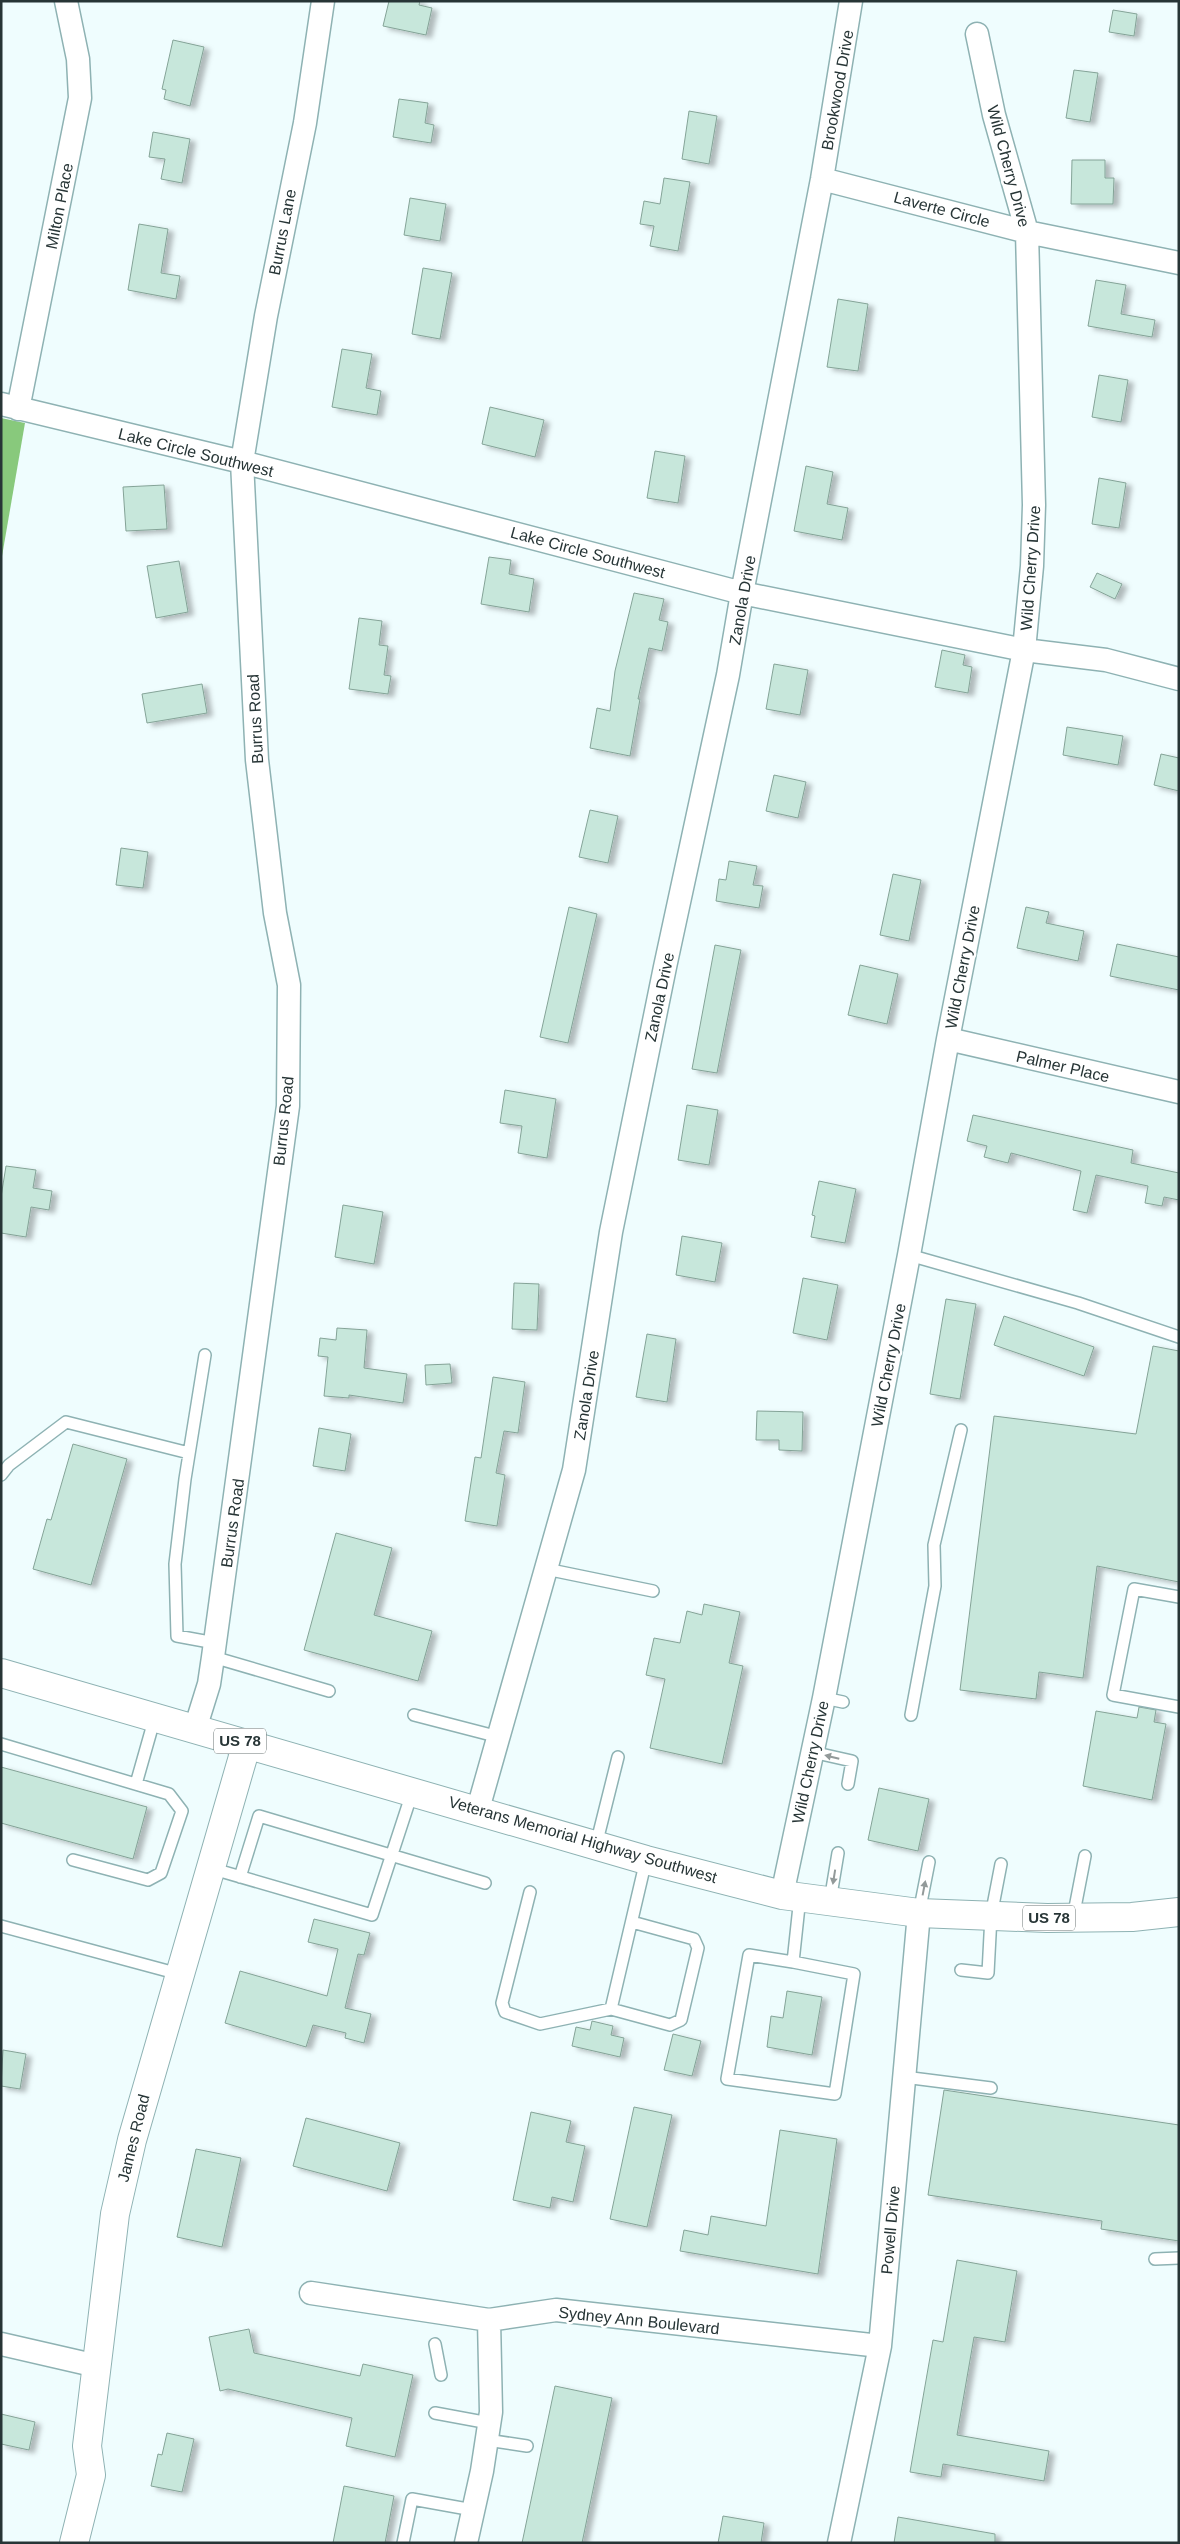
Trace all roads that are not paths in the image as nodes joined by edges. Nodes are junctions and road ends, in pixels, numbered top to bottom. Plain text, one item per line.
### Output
1 (66, 1) edge
2 (323, 1) edge
3 (851, 1) edge
4 (977, 34) dead end
5 (822, 179) junction
6 (1027, 232) junction
7 (1179, 263) edge
8 (10, 407) edge
9 (242, 462) junction
10 (244, 509) joint
11 (742, 593) junction
12 (1024, 650) junction
13 (1179, 678) edge
14 (948, 1039) junction
15 (1179, 1092) edge
16 (909, 1255) junction
17 (1179, 1337) edge
18 (205, 1355) dead end
19 (960, 1430) dead end
20 (189, 1453) junction
21 (1, 1475) edge
22 (546, 1569) junction
23 (653, 1591) dead end
24 (1179, 1597) edge
25 (214, 1650) junction
26 (1, 1673) edge
27 (329, 1691) dead end
28 (1179, 1707) edge
29 (414, 1715) dead end
30 (911, 1715) dead end
31 (155, 1718) junction
32 (195, 1729) junction
33 (499, 1737) junction
34 (1, 1744) edge
35 (247, 1744) junction
36 (812, 1752) junction
37 (618, 1757) dead end
38 (136, 1784) junction
39 (848, 1784) dead end
40 (413, 1791) junction
41 (478, 1809) junction
42 (596, 1845) junction
43 (838, 1853) dead end
44 (392, 1856) junction
45 (1085, 1856) dead end
46 (74, 1860) dead end
47 (646, 1860) junction
48 (929, 1862) dead end
49 (1001, 1864) dead end
50 (210, 1868) junction
51 (240, 1877) junction
52 (485, 1883) dead end
53 (530, 1892) dead end
54 (792, 1896) junction
55 (830, 1901) junction
56 (1179, 1912) edge
57 (919, 1913) junction
58 (991, 1916) junction
59 (1073, 1918) junction
60 (632, 1922) junction
61 (1, 1926) edge
62 (793, 1962) junction
63 (961, 1970) dead end
64 (178, 1974) junction
65 (611, 2009) junction
66 (904, 2077) junction
67 (991, 2088) dead end
68 (1179, 2258) edge
69 (1155, 2259) dead end
70 (311, 2293) dead end
71 (489, 2320) junction
72 (1, 2344) edge
73 (435, 2344) dead end
74 (880, 2346) junction
75 (97, 2366) junction
76 (441, 2375) dead end
77 (435, 2413) dead end
78 (488, 2432) junction
79 (527, 2446) dead end
80 (474, 2510) junction
81 (74, 2543) edge
82 (403, 2543) edge
83 (466, 2543) edge
84 (839, 2543) edge

1 - 8 street, Milton Place
2 - 9 street, Burrus Lane
3 - 5 street, Brookwood Drive
4 - 6 street, Wild Cherry Drive
5 - 6 street, Laverte Circle
5 - 11 street, Zanola Drive
6 - 7 street, Laverte Circle
6 - 12 street, Wild Cherry Drive
8 - 9 street, Lake Circle Southwest
9 - 10 street, Burrus Lane
9 - 11 street, Lake Circle Southwest
10 - 25 street, Burrus Road
11 - 12 street, Lake Circle Southwest
11 - 22 street, Zanola Drive
12 - 13 street, Lake Circle Southwest
12 - 14 street, Wild Cherry Drive
14 - 15 street, Palmer Place
14 - 16 street, Wild Cherry Drive
16 - 17 lane
16 - 36 street, Wild Cherry Drive
18 - 20 lane
19 - 30 lane
20 - 21 lane
20 - 25 lane
22 - 23 lane
22 - 33 street, Zanola Drive
24 - 28 lane
25 - 27 lane
25 - 32 street, Burrus Road
26 - 31 main road, Veterans Memorial Highway Southwest / US 78
29 - 33 lane
31 - 32 main road, Veterans Memorial Highway Southwest / US 78
31 - 38 lane
32 - 35 main road, Veterans Memorial Highway Southwest / US 78
33 - 41 street, Zanola Drive
34 - 38 lane
35 - 40 main road, Veterans Memorial Highway Southwest / US 78
35 - 50 main road, James Road
39 -> 36 lane
36 - 54 street, Wild Cherry Drive
37 - 42 lane
38 - 46 lane
40 - 41 main road, Veterans Memorial Highway Southwest / US 78
40 - 44 lane
41 - 42 main road, Veterans Memorial Highway Southwest / US 78
42 - 47 main road, Veterans Memorial Highway Southwest / US 78
43 -> 55 lane
44 - 51 lane
44 - 51 lane
44 - 52 lane
45 - 59 lane
47 - 54 main road, Veterans Memorial Highway Southwest / US 78
47 - 60 lane
57 -> 48 lane
49 - 58 lane
50 - 51 lane
50 - 64 main road, James Road
53 - 65 lane
54 - 55 main road, Veterans Memorial Highway Southwest / US 78
54 - 62 lane
55 - 57 main road, Veterans Memorial Highway Southwest / US 78
56 - 59 main road, Veterans Memorial Highway Southwest / US 78
57 - 58 main road, Veterans Memorial Highway Southwest / US 78
57 - 66 street, Powell Drive
58 - 59 main road, Veterans Memorial Highway Southwest / US 78
58 - 63 lane
60 - 65 lane
60 - 65 lane
61 - 64 lane
62 - 62 lane
64 - 75 main road, James Road
66 - 67 lane
66 - 74 street, Powell Drive
68 - 69 lane
70 - 71 street, Sydney Ann Boulevard
71 - 74 street, Sydney Ann Boulevard
71 - 78 street
72 - 75 street
73 - 76 lane
74 - 84 street, Powell Drive
75 - 81 main road, James Road
77 - 78 lane
78 - 79 lane
78 - 80 street
80 - 82 lane
80 - 83 street

